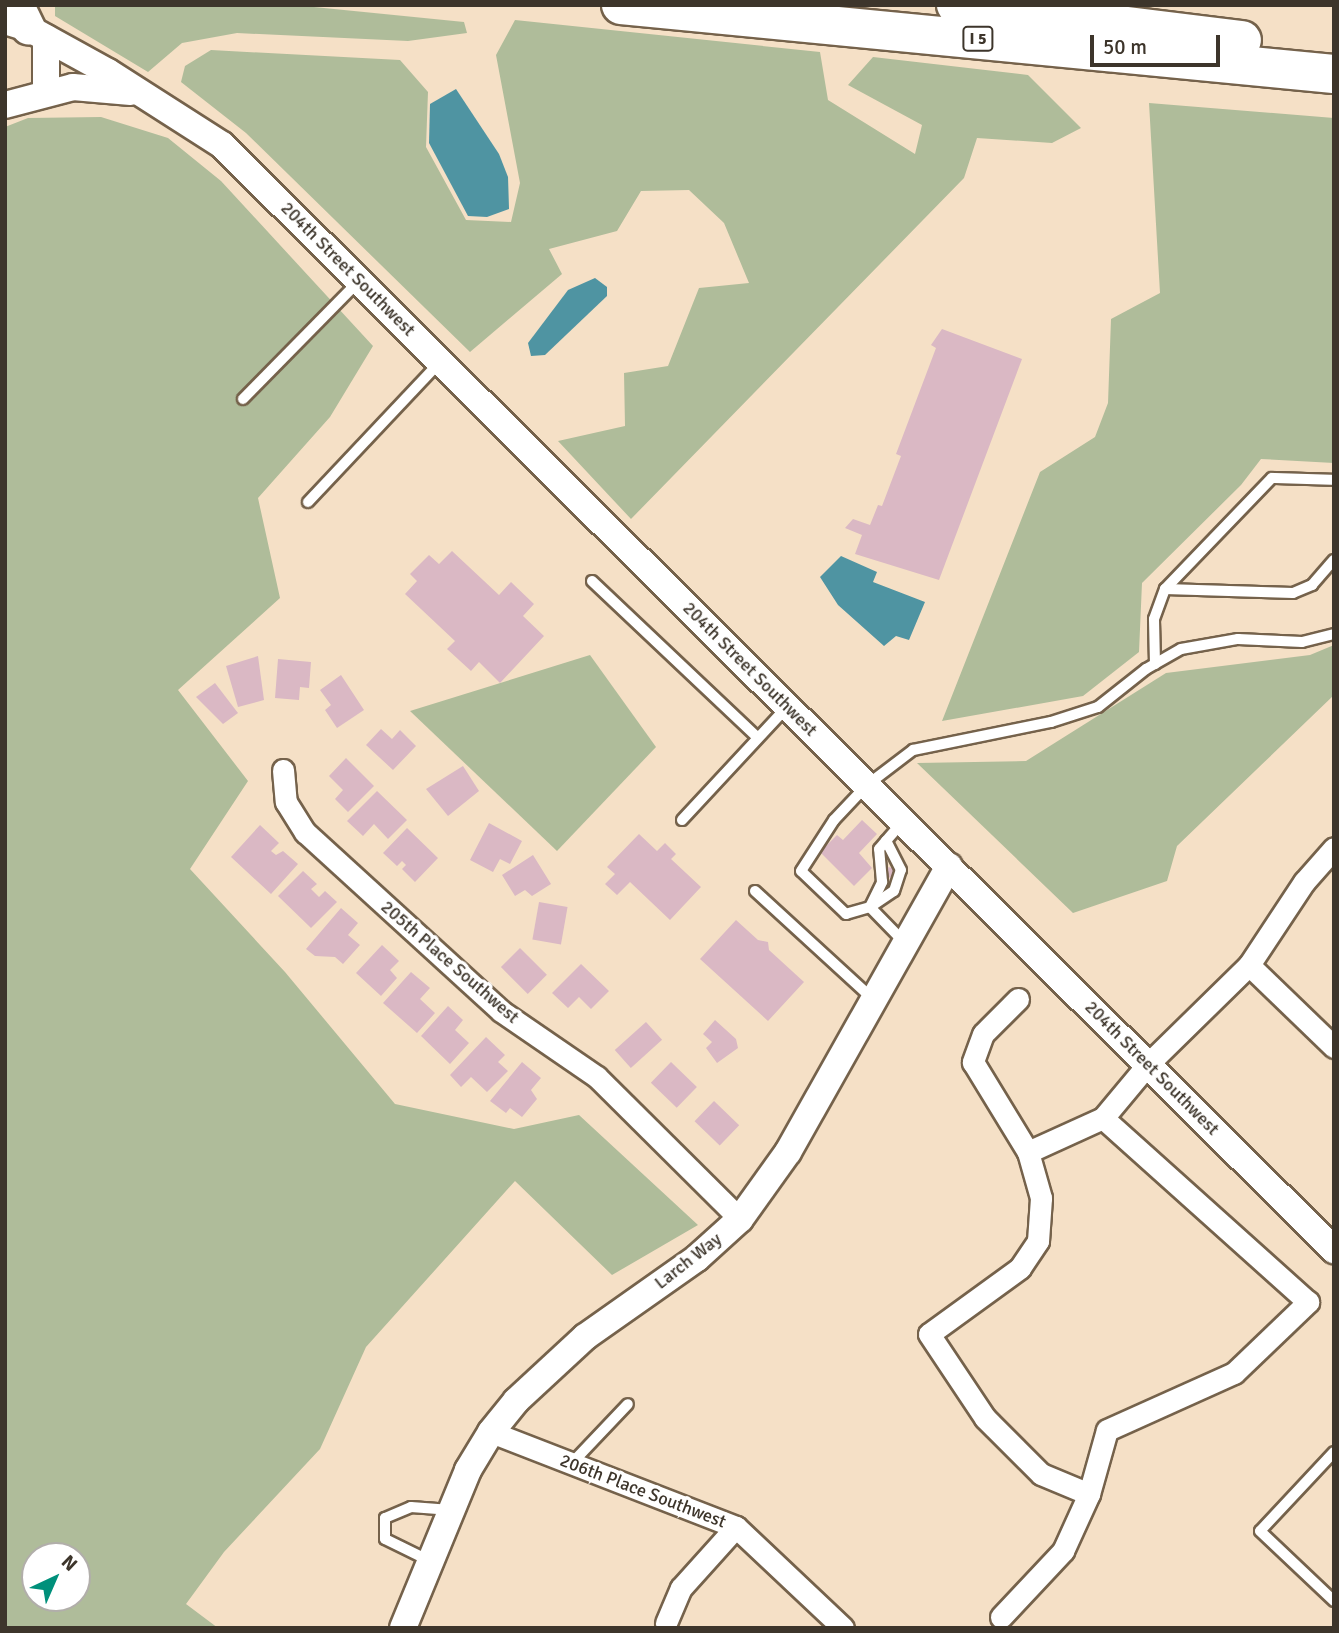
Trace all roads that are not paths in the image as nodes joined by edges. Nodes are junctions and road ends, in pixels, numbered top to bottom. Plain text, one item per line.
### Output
1 (621, 5) edge
2 (956, 5) edge
3 (24, 23) edge
4 (1334, 53) edge
5 (1334, 74) edge
6 (46, 91) junction
7 (156, 100) junction
8 (5, 105) edge
9 (360, 280) junction
10 (440, 361) junction
11 (243, 399) dead end
12 (1334, 480) edge
13 (308, 502) dead end
14 (1334, 560) edge
15 (592, 581) dead end
16 (1165, 589) junction
17 (1334, 634) edge
18 (1155, 664) junction
19 (788, 706) junction
20 (758, 738) junction
21 (283, 770) dead end
22 (867, 785) junction
23 (682, 820) dead end
24 (904, 821) junction
25 (883, 845) junction
26 (1334, 848) edge
27 (949, 866) junction
28 (755, 891) dead end
29 (870, 907) junction
30 (906, 944) junction
31 (1249, 965) junction
32 (1018, 999) dead end
33 (875, 1001) junction
34 (1334, 1047) edge
35 (1148, 1064) junction
36 (1103, 1118) junction
37 (1028, 1152) junction
38 (740, 1219) junction
39 (1334, 1250) edge
40 (628, 1404) dead end
41 (491, 1432) junction
42 (1334, 1452) edge
43 (572, 1464) junction
44 (1089, 1494) junction
45 (451, 1510) junction
46 (736, 1527) junction
47 (430, 1561) junction
48 (1334, 1601) edge
49 (1001, 1617) dead end
50 (411, 1623) edge
51 (666, 1623) dead end
52 (843, 1628) edge

1 - 5 highway, I 5
2 - 4 highway
3 - 6 street
3 - 7 street, 204th Street Southwest
6 - 7 street, 204th Street Southwest
6 - 8 street, 204th Street Southwest
7 - 9 street, 204th Street Southwest
9 - 10 street, 204th Street Southwest
9 - 11 lane
10 - 13 lane
10 - 19 street, 204th Street Southwest
12 - 16 lane
14 - 16 lane
15 - 20 lane
16 - 18 lane
17 - 18 lane
18 - 22 lane
19 - 20 lane
19 - 22 street, 204th Street Southwest
20 - 23 lane
21 - 38 street, 205th Place Southwest
22 - 24 street, 204th Street Southwest
22 - 29 lane
24 - 25 lane
24 - 27 street, 204th Street Southwest
25 - 29 lane
25 - 29 lane
26 - 31 street
27 - 30 street, Larch Way
27 - 35 street, 204th Street Southwest
28 - 33 lane
29 - 30 lane
30 - 33 street, Larch Way
31 - 34 street
31 - 35 street
32 - 37 street
33 - 38 street, Larch Way
35 - 36 street
35 - 39 street, 204th Street Southwest
36 - 37 street
36 - 44 street
37 - 44 street
38 - 41 street, Larch Way
40 - 43 lane
41 - 43 street, 206th Place Southwest
41 - 45 street, Larch Way
42 - 48 lane
43 - 46 street, 206th Place Southwest
44 - 49 street
45 - 47 street, Larch Way
45 - 47 lane
46 - 51 street
46 - 52 street, 206th Place Southwest
47 - 50 street, Larch Way

